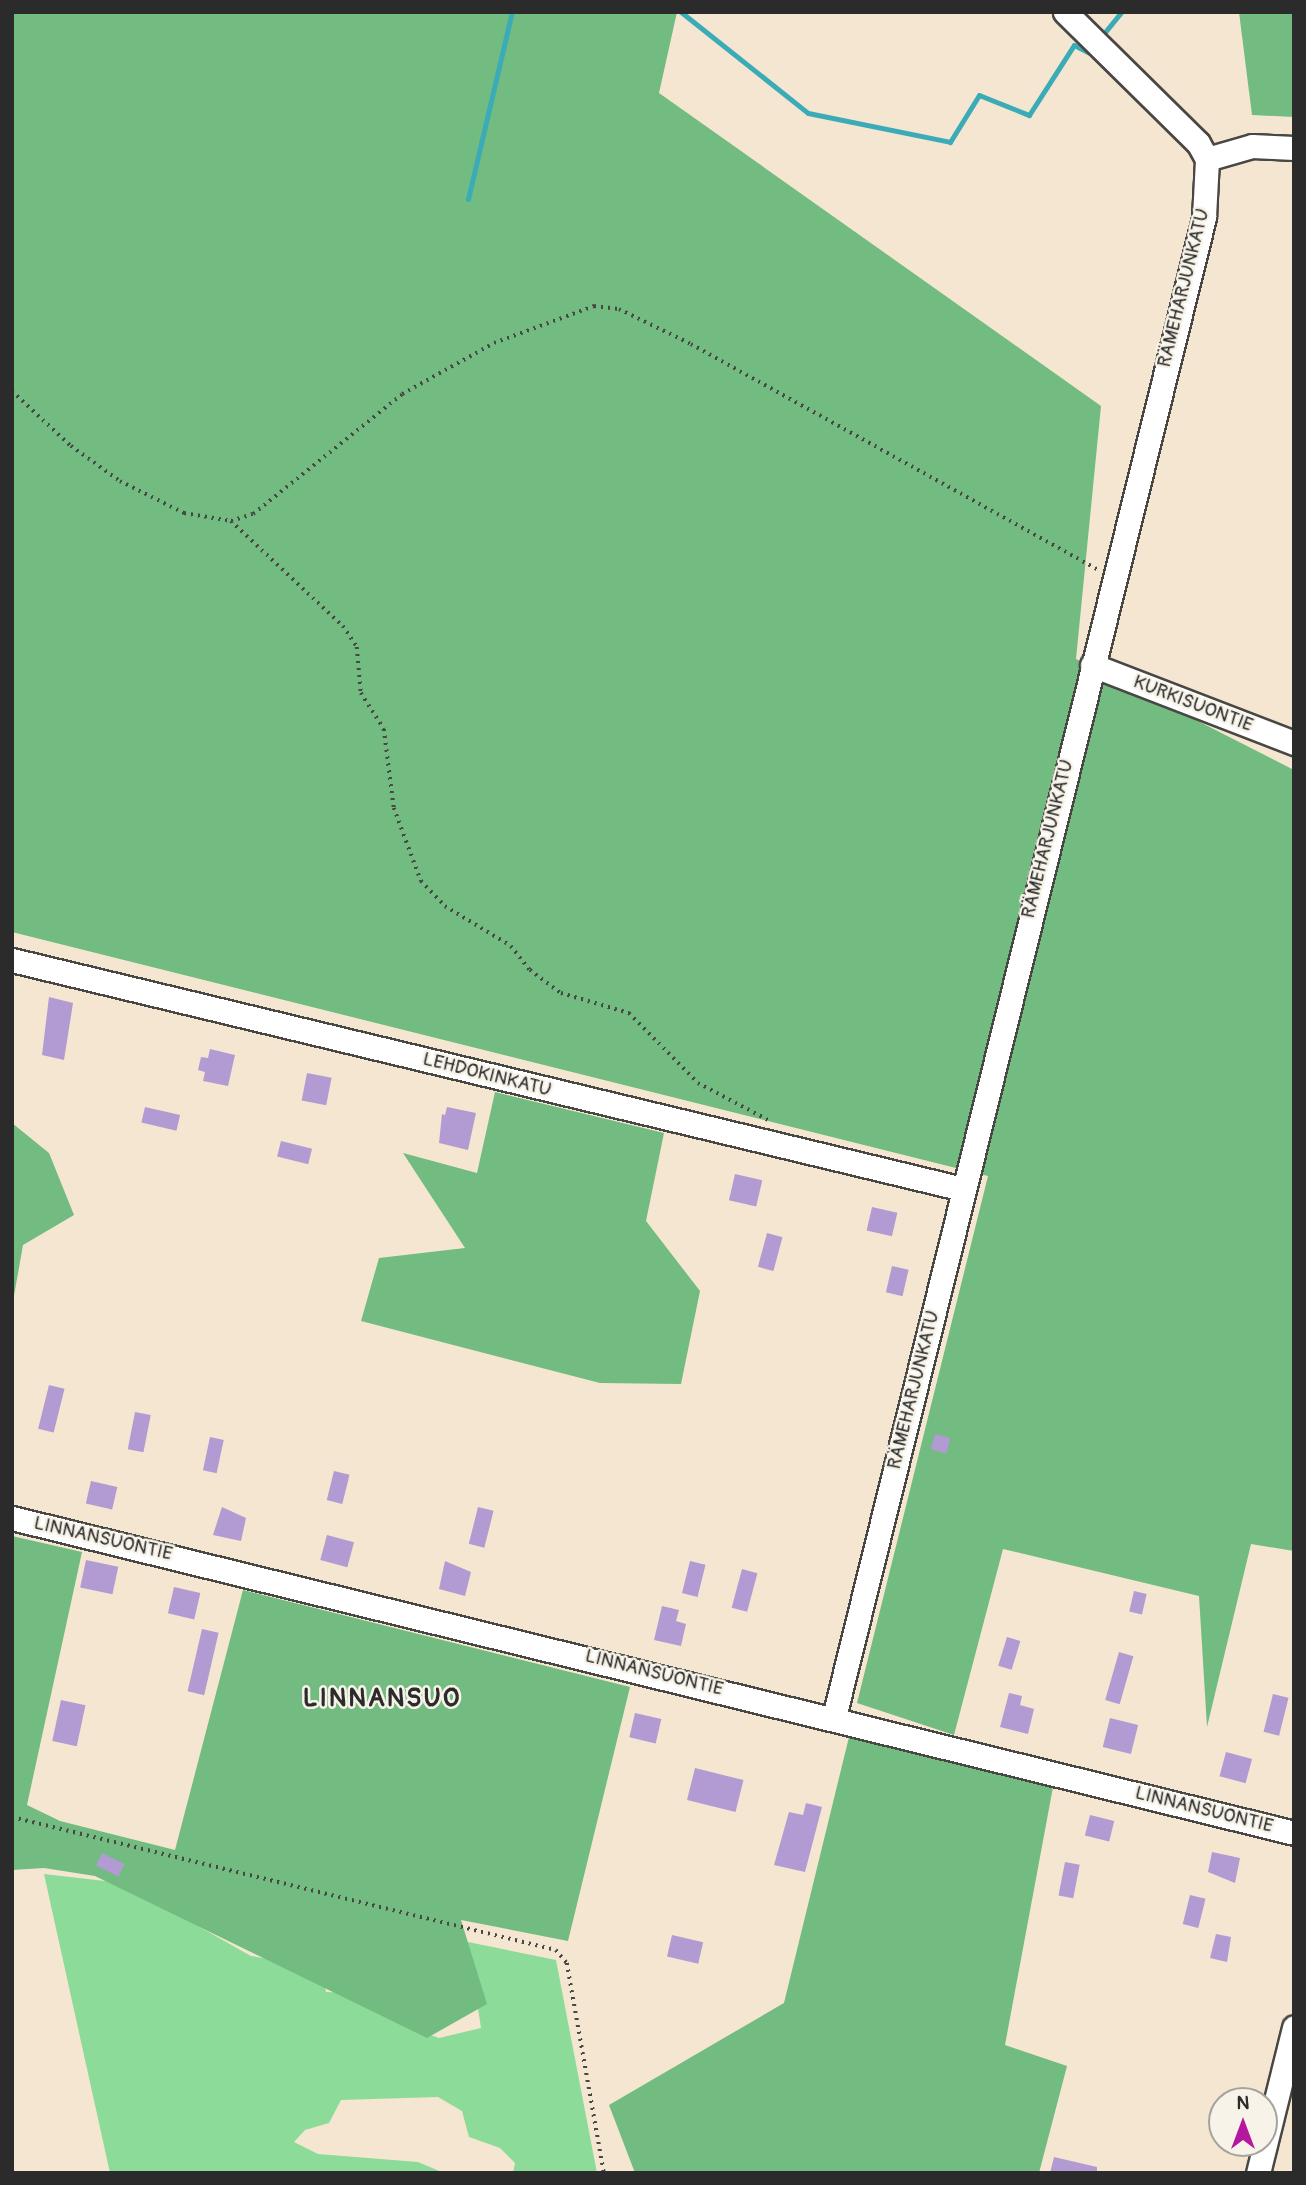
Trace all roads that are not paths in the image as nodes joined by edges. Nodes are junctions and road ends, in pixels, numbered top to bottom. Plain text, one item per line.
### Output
1 (1065, 12) edge
2 (1294, 148) edge
3 (1207, 159) junction
4 (1092, 666) junction
5 (1294, 743) edge
6 (12, 960) edge
7 (963, 1189) junction
8 (12, 1518) edge
9 (834, 1717) junction
10 (1294, 1832) edge
11 (1294, 2027) edge
12 (1258, 2173) edge

1 - 3 street
2 - 3 street
3 - 4 street, RÄMEHARJUNKATU
4 - 5 street, KURKISUONTIE
4 - 7 street, RÄMEHARJUNKATU
6 - 7 street, LEHDOKINKATU
7 - 9 street, RÄMEHARJUNKATU
8 - 9 street, LINNANSUONTIE
9 - 10 street, LINNANSUONTIE
11 - 12 street

